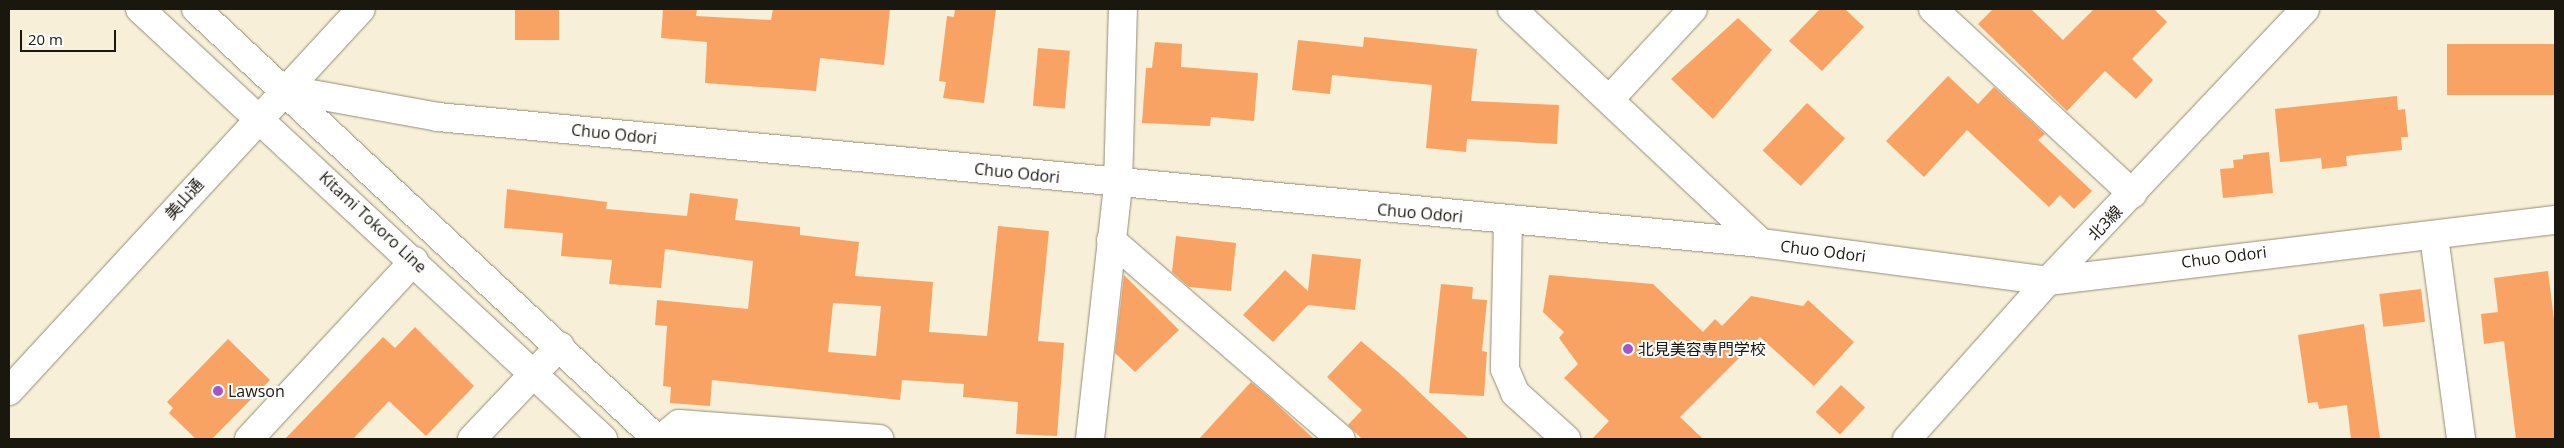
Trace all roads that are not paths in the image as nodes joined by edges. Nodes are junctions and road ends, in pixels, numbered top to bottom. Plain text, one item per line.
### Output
1 (140, 9) edge
2 (196, 9) edge
3 (361, 9) edge
4 (1122, 9) edge
5 (1512, 9) edge
6 (1693, 9) edge
7 (1933, 9) edge
8 (2305, 9) edge
9 (284, 89) junction
10 (1610, 99) junction
11 (258, 116) junction
12 (1118, 185) junction
13 (2133, 194) junction
14 (2555, 220) edge
15 (1508, 221) junction
16 (2434, 236) junction
17 (1111, 240) junction
18 (1761, 243) junction
19 (414, 261) junction
20 (2048, 281) junction
21 (560, 346) junction
22 (533, 373) junction
23 (9, 391) edge
24 (249, 439) edge
25 (472, 439) edge
26 (603, 439) edge
27 (659, 439) edge
28 (879, 439) edge
29 (1090, 439) edge
30 (1341, 439) edge
31 (1566, 439) edge
32 (1907, 439) edge
33 (2461, 439) edge

1 - 11 street, Kitami Tokoro Line
2 - 9 street
3 - 9 street, 美山通
4 - 12 street
5 - 10 street
6 - 10 street
7 - 13 street
8 - 13 street, 北3線
9 - 11 street, 美山通
9 - 12 street, Chuo Odori
9 - 21 street
10 - 18 street
11 - 19 street, Kitami Tokoro Line
11 - 23 street, 美山通
12 - 15 street, Chuo Odori
12 - 17 street
13 - 20 street, 北3線
14 - 16 street, Chuo Odori
15 - 18 street, Chuo Odori
15 - 31 street
16 - 20 street, Chuo Odori
16 - 33 street
17 - 29 street
17 - 30 street
18 - 20 street, Chuo Odori
19 - 22 street, Kitami Tokoro Line
19 - 24 street
20 - 32 street, 北3線
21 - 22 street
21 - 27 street
22 - 25 street
22 - 26 street, Kitami Tokoro Line
27 - 28 street

